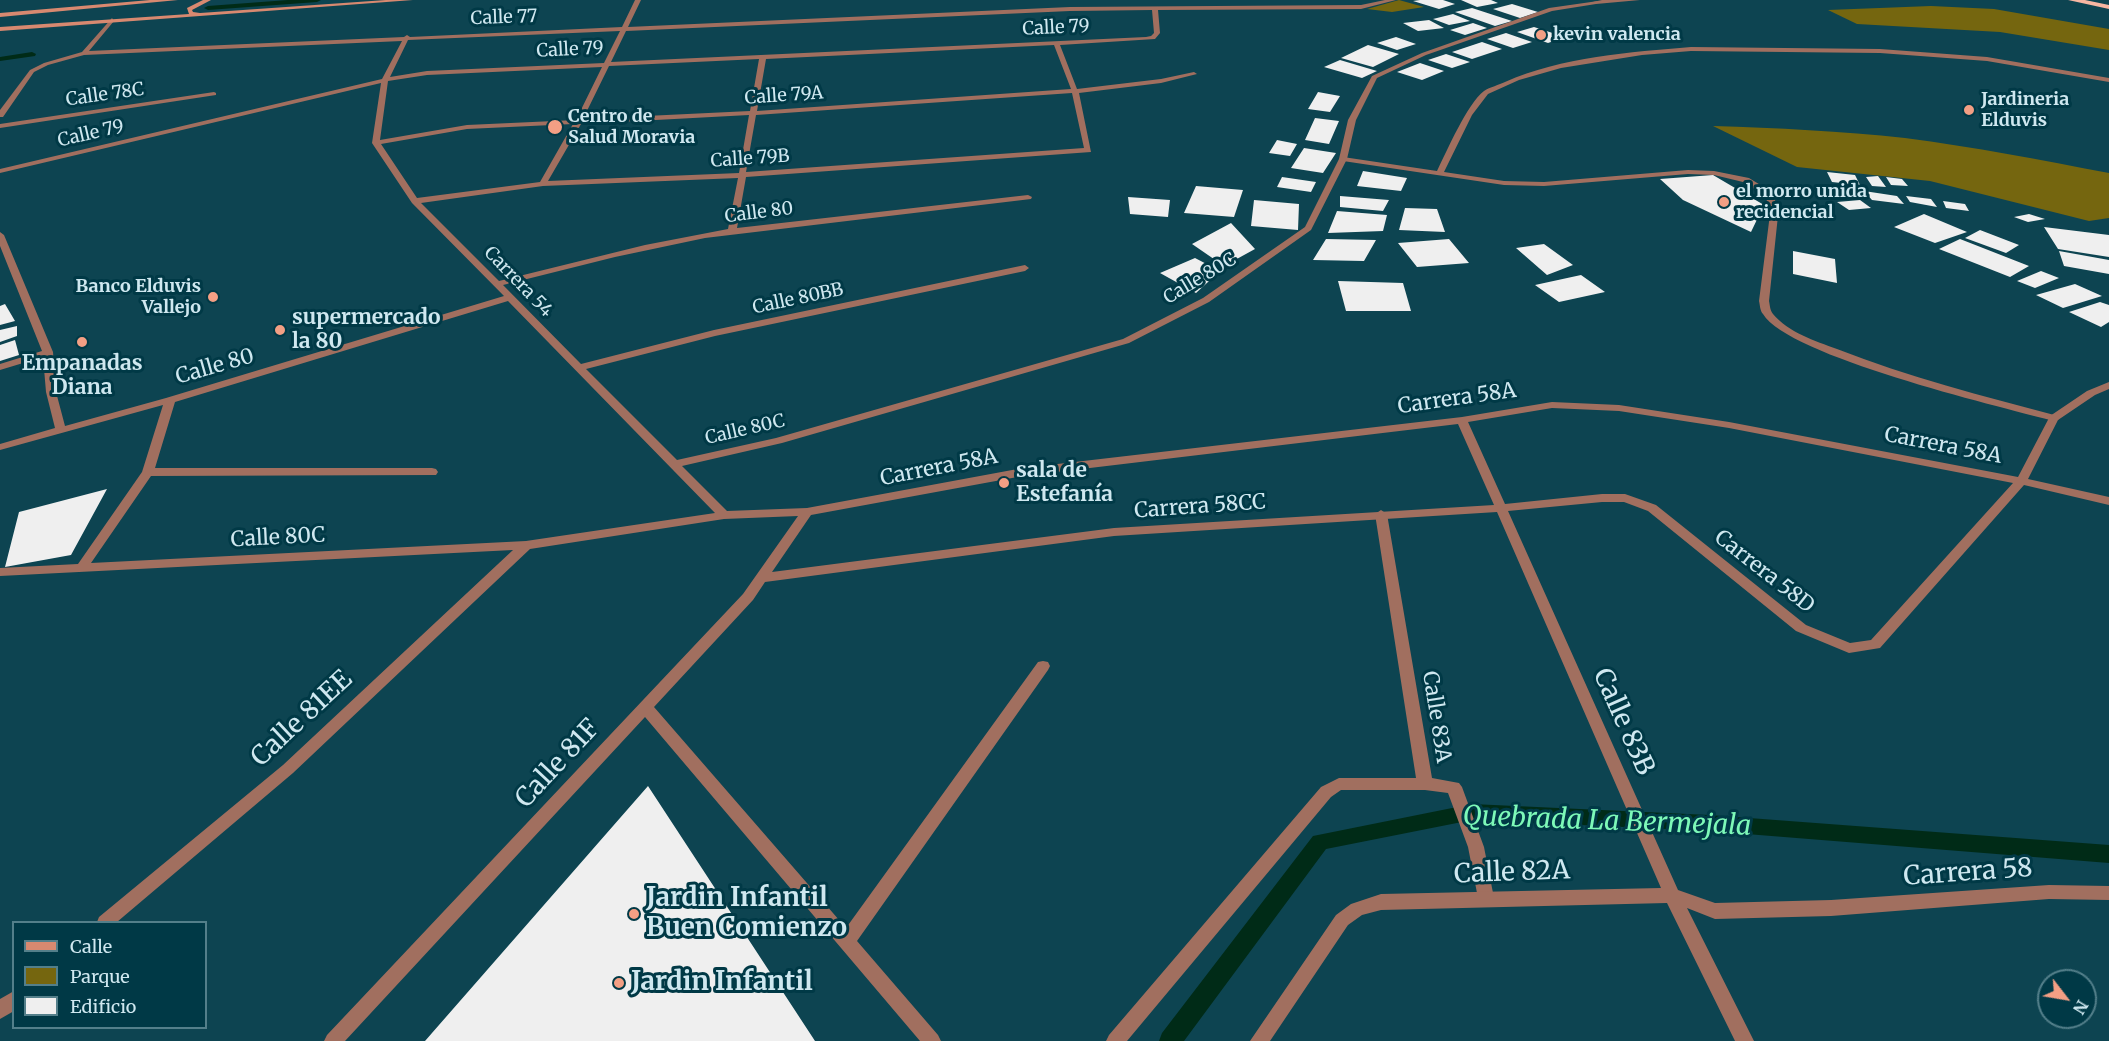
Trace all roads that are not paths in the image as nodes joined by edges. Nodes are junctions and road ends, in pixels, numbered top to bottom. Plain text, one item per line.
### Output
1 (175, 0) edge
2 (208, 0) edge
3 (410, 0) edge
4 (638, 0) edge
5 (1061, 0) edge
6 (1214, 0) edge
7 (1393, 0) edge
8 (1636, 0) edge
9 (2072, 0) edge
10 (1378, 1) edge
11 (1155, 7) junction
12 (1222, 7) junction
13 (2109, 7) edge
14 (1070, 9) junction
15 (0, 15) edge
16 (201, 15) junction
17 (112, 20) junction
18 (624, 28) junction
19 (0, 30) edge
20 (407, 37) junction
21 (1056, 43) junction
22 (84, 53) junction
23 (763, 56) junction
24 (606, 63) junction
25 (1194, 74) dead end
26 (385, 80) junction
27 (2109, 80) edge
28 (1075, 92) junction
29 (214, 94) dead end
30 (753, 113) junction
31 (0, 116) edge
32 (579, 120) junction
33 (0, 126) edge
34 (376, 143) junction
35 (1342, 159) junction
36 (0, 171) edge
37 (1440, 172) junction
38 (742, 175) junction
39 (543, 184) junction
40 (1028, 197) dead end
41 (415, 201) junction
42 (732, 231) junction
43 (0, 235) edge
44 (1025, 268) dead end
45 (498, 284) junction
46 (508, 298) junction
47 (48, 352) junction
48 (0, 367) edge
49 (578, 368) junction
50 (2109, 385) edge
51 (170, 400) junction
52 (2054, 418) junction
53 (1462, 420) junction
54 (61, 429) junction
55 (0, 447) edge
56 (676, 464) junction
57 (148, 472) junction
58 (432, 472) dead end
59 (2021, 481) junction
60 (2109, 501) edge
61 (1501, 508) junction
62 (807, 512) junction
63 (1381, 514) junction
64 (724, 515) junction
65 (526, 545) junction
66 (82, 567) junction
67 (0, 572) edge
68 (761, 578) junction
69 (1043, 666) dead end
70 (644, 706) junction
71 (1425, 784) junction
72 (2109, 893) edge
73 (1672, 894) junction
74 (1486, 898) junction
75 (1831, 908) joint
76 (106, 921) edge
77 (847, 942) junction
78 (12, 1001) edge
79 (0, 1010) edge
80 (333, 1041) edge
81 (932, 1041) edge
82 (1115, 1041) edge
83 (1259, 1041) edge
84 (1745, 1041) edge

1 - 15 main road
2 - 16 main road
3 - 16 main road
4 - 18 street
5 - 14 street
6 - 12 street
7 - 10 street, Calle 77
8 - 35 street, Calle 80C
9 - 13 highway
10 - 12 street, Calle 77
11 - 12 street, Calle 77
11 - 14 street, Calle 77
11 - 21 street, Calle 79
14 - 18 street, Calle 77
16 - 17 main road
17 - 19 main road
17 - 22 street
18 - 20 street, Calle 77
18 - 24 street
20 - 22 street, Calle 77
20 - 26 street
21 - 23 street, Calle 79
21 - 28 street
22 - 31 street, Calle 77
23 - 24 street, Calle 79
23 - 30 street
24 - 26 street, Calle 79
24 - 32 street
25 - 28 street, Calle 79A
26 - 34 street
26 - 36 street, Calle 79
27 - 37 street
28 - 30 street, Calle 79A
28 - 38 street, Calle 79B
29 - 33 street, Calle 78C
30 - 32 street, Calle 79A
30 - 38 street
32 - 34 street, Calle 79A
32 - 39 street
34 - 41 street, Carrera 54
35 - 37 street
35 - 56 street, Calle 80C
37 - 52 street
38 - 39 street, Calle 79B
38 - 42 street
39 - 41 street, Calle 79B
40 - 42 street, Calle 80
41 - 45 street, Carrera 54
42 - 45 street, Calle 80
43 - 47 street
44 - 49 street, Calle 80BB
45 - 46 street, Carrera 54
46 - 49 street, Carrera 54
46 - 51 street, Calle 80
47 - 48 street
47 - 54 street
49 - 56 street, Carrera 54
50 - 52 street, Carrera 58D
51 - 54 street, Calle 80
51 - 57 street
52 - 59 street, Carrera 58D
53 - 59 street, Carrera 58A
53 - 61 street, Calle 83B
53 - 62 street, Carrera 58A
54 - 55 street, Calle 80
56 - 64 street, Carrera 54
57 - 58 street
57 - 66 street
59 - 60 street, Carrera 58A
59 - 61 street, Carrera 58D
61 - 63 street, Carrera 58CC
61 - 73 street, Calle 83B
62 - 64 street, Calle 80C
62 - 68 street, Calle 81F
63 - 68 street, Carrera 58CC
63 - 71 street, Calle 83A
64 - 65 street, Calle 80C
65 - 66 street, Calle 80C
65 - 76 street, Calle 81EE
66 - 67 street, Calle 80C
68 - 70 street, Calle 81F
69 - 77 street
70 - 77 street
70 - 80 street, Calle 81F
71 - 74 street, Calle 83A
71 - 82 street
72 - 75 street, Carrera 58
73 - 74 street, Calle 82A
73 - 75 street, Calle 82A
73 - 84 street, Calle 83B
74 - 83 street, Calle 82A
77 - 81 street
78 - 79 street

